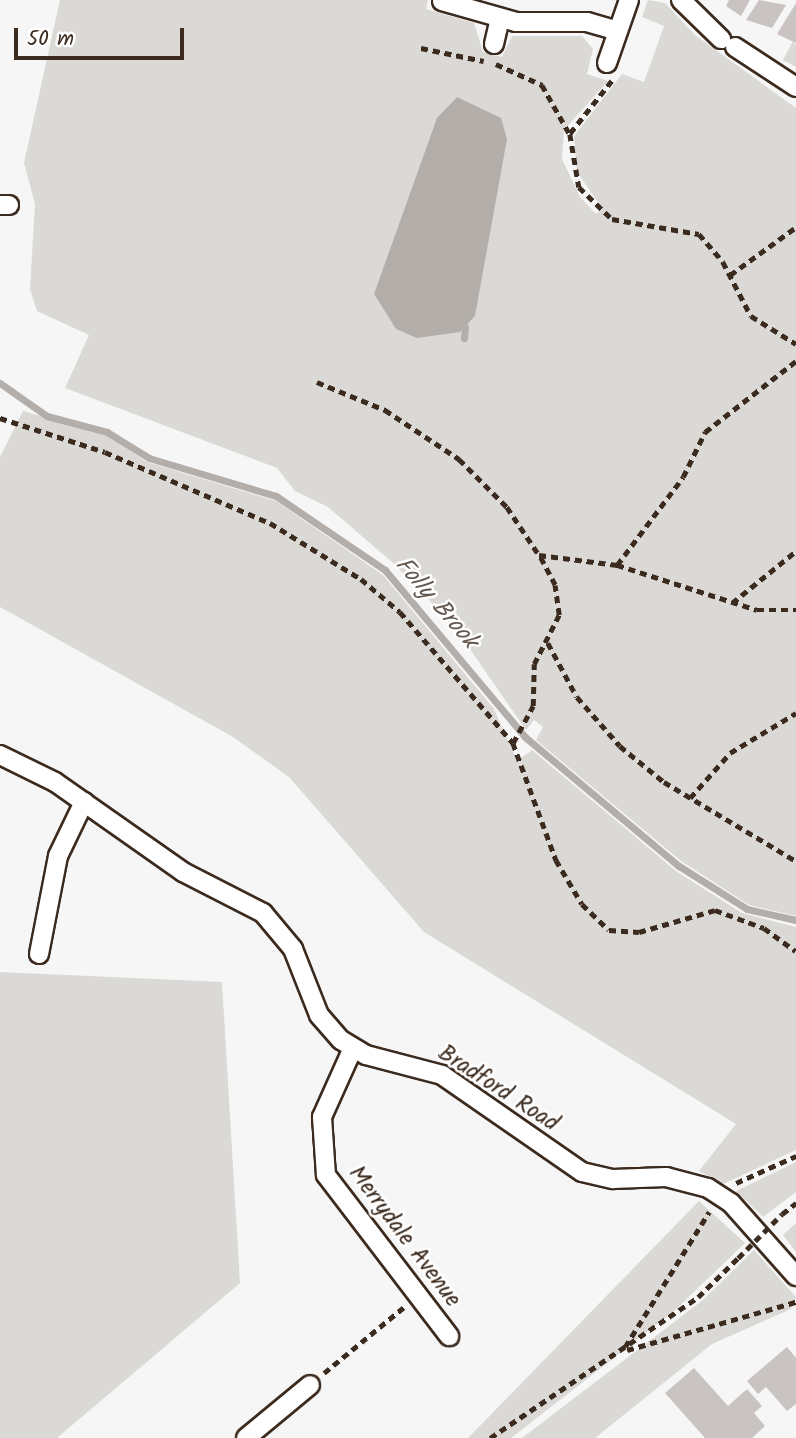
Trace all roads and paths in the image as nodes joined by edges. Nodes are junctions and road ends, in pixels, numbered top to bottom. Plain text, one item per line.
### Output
1 (629, 0) edge
2 (681, 0) edge
3 (442, 1) edge
4 (500, 18) junction
5 (618, 31) junction
6 (494, 44) dead end
7 (421, 48) dead end
8 (607, 63) joint
9 (796, 87) edge
10 (570, 134) junction
11 (796, 227) edge
12 (730, 275) junction
13 (796, 344) edge
14 (796, 361) edge
15 (317, 382) dead end
16 (0, 418) edge
17 (796, 551) edge
18 (539, 555) junction
19 (617, 565) junction
20 (732, 603) junction
21 (796, 610) edge
22 (548, 643) junction
23 (796, 713) edge
24 (513, 743) junction
25 (0, 755) edge
26 (690, 799) junction
27 (84, 802) junction
28 (796, 861) edge
29 (796, 951) edge
30 (38, 954) dead end
31 (353, 1048) junction
32 (796, 1157) edge
33 (720, 1195) junction
34 (796, 1203) edge
35 (796, 1276) edge
36 (416, 1297) junction
37 (796, 1302) edge
38 (449, 1336) dead end
39 (623, 1351) junction
40 (310, 1385) joint
41 (246, 1438) edge
42 (490, 1438) edge

1 - 5 street
2 - 9 street
3 - 4 street
4 - 5 street
4 - 6 street
5 - 8 street
7 - 10 path
8 - 10 path
10 - 12 path
11 - 12 path
12 - 13 path
14 - 19 path
15 - 18 path
16 - 24 path
17 - 20 path
18 - 19 path
18 - 22 path
19 - 20 path
20 - 21 path
22 - 24 path
22 - 26 path
23 - 26 path
24 - 29 path
25 - 27 street, Bradford Road
26 - 28 path
27 - 30 street
27 - 31 street, Bradford Road
31 - 33 street, Bradford Road
31 - 36 street, Merrydale Avenue
32 - 33 path
33 - 35 street, Bradford Road
33 - 39 path
34 - 39 path, bridge
36 - 38 street, Merrydale Avenue
36 - 40 path
37 - 39 path
39 - 42 path
40 - 41 street

